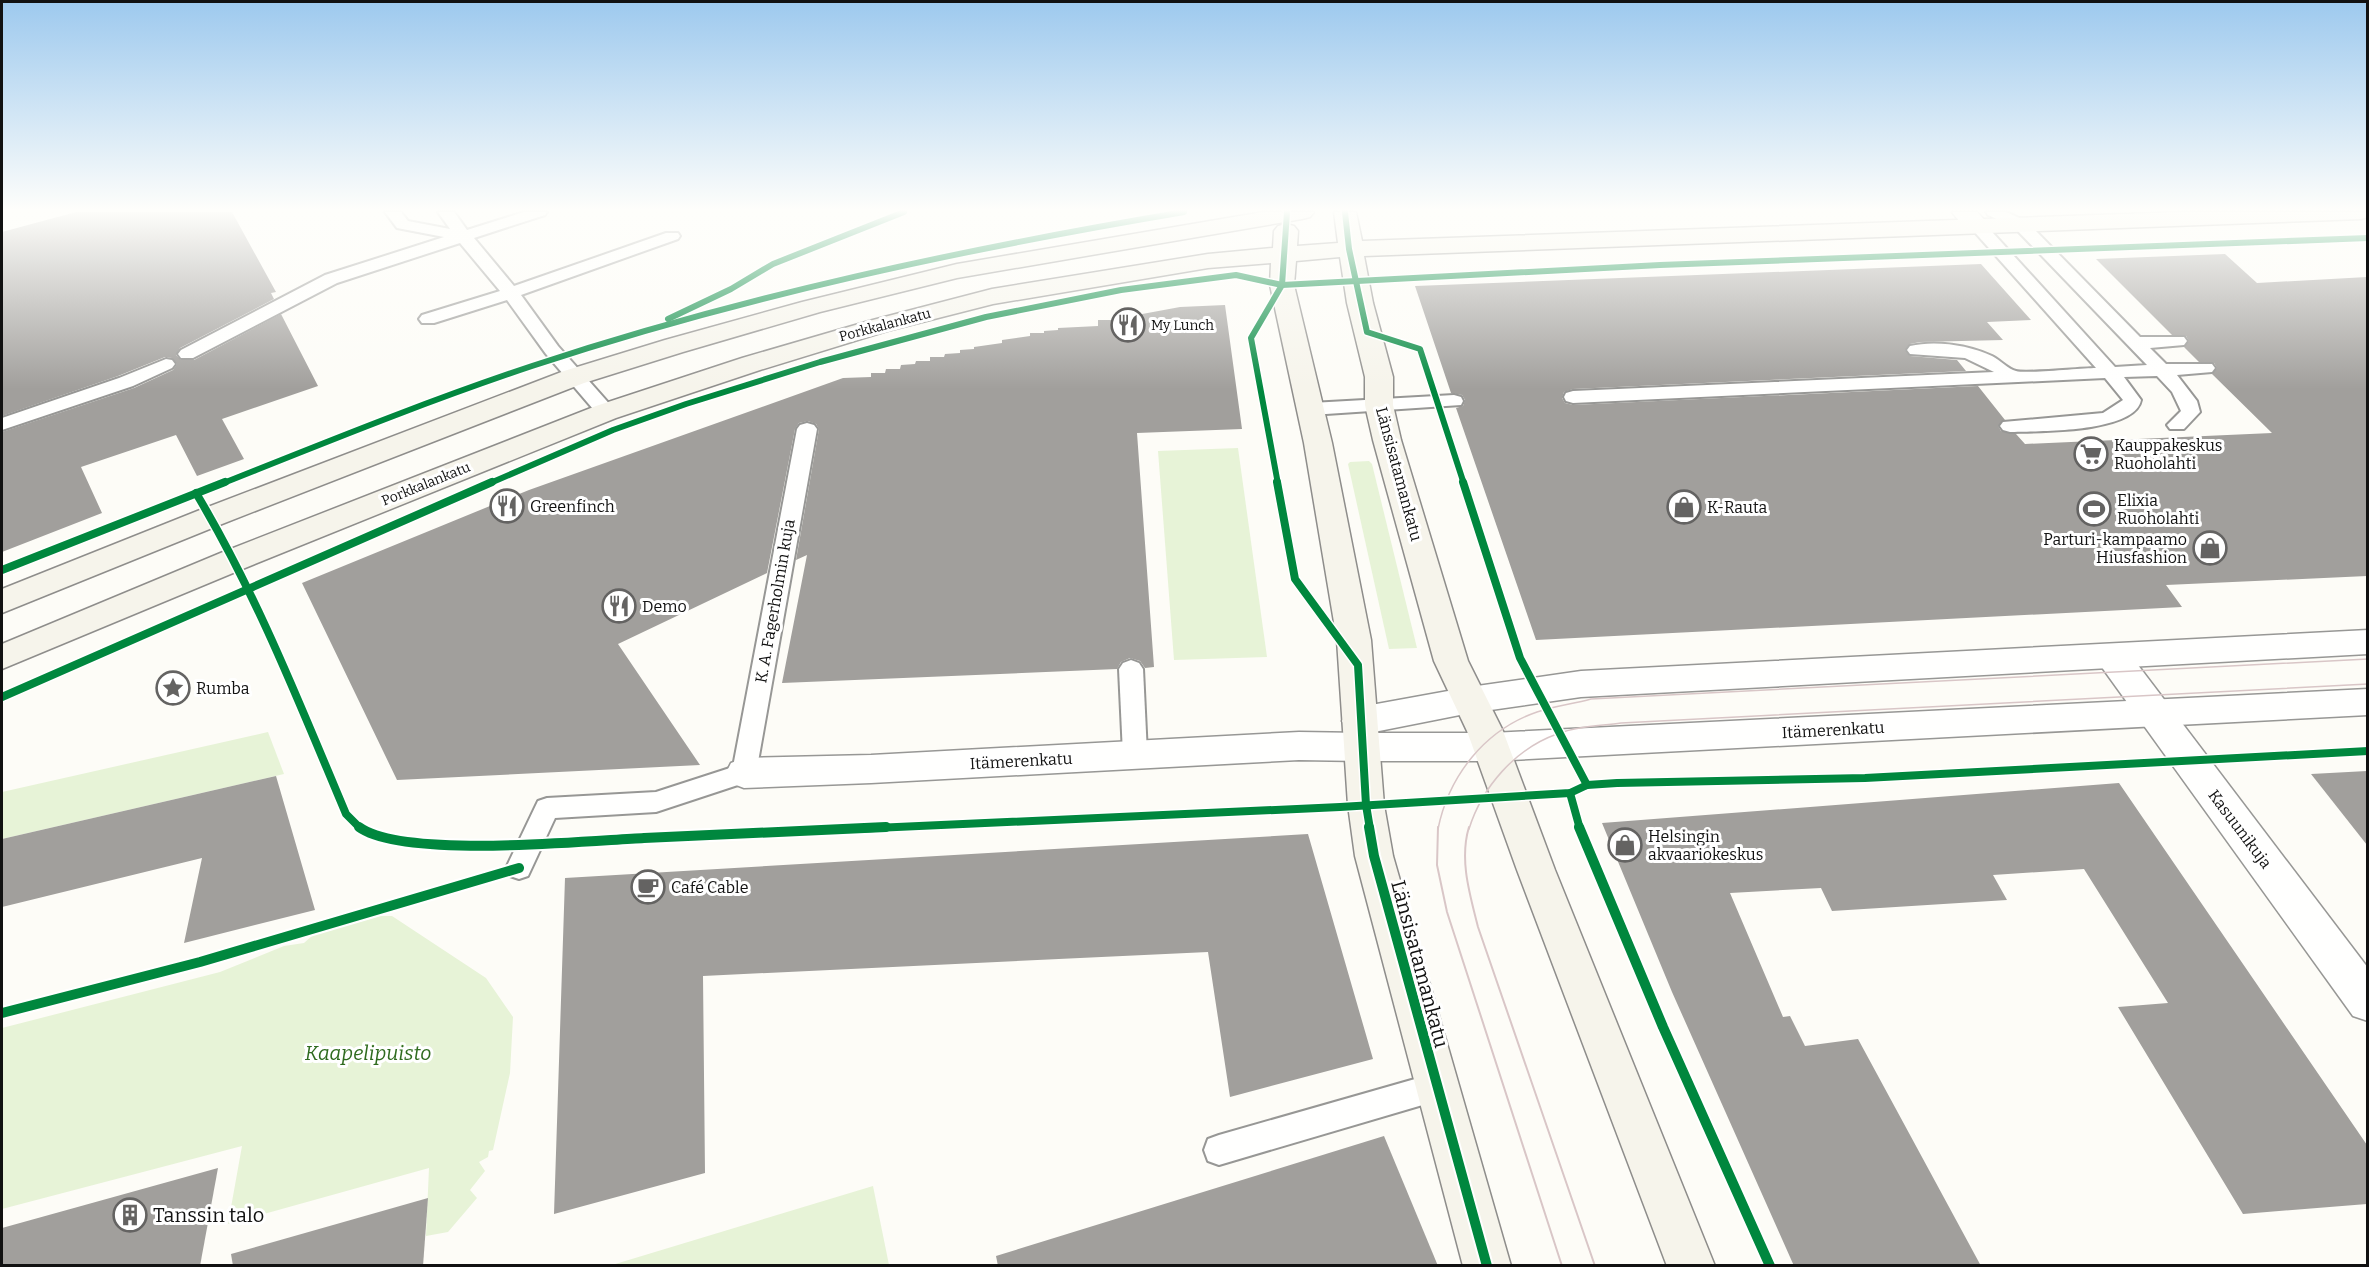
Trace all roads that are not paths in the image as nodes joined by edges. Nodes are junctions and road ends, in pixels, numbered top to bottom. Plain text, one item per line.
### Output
1 (355, 271) edge
2 (491, 271) edge
3 (573, 271) edge
4 (956, 271) edge
5 (1147, 271) edge
6 (1283, 271) edge
7 (1354, 271) edge
8 (2025, 271) edge
9 (2066, 271) edge
10 (511, 293) junction
11 (428, 319) dead end
12 (2178, 341) dead end
13 (2136, 343) junction
14 (1916, 350) dead end
15 (187, 354) dead end
16 (166, 364) dead end
17 (2206, 368) dead end
18 (2161, 370) junction
19 (2110, 372) junction
20 (2011, 376) junction
21 (574, 377) junction
22 (1573, 397) dead end
23 (1454, 401) dead end
24 (1379, 405) junction
25 (1311, 409) junction
26 (606, 412) junction
27 (2, 424) edge
28 (2177, 425) dead end
29 (2010, 426) dead end
30 (807, 429) dead end
31 (2, 602) edge
32 (2367, 642) edge
33 (2, 657) edge
34 (2113, 657) junction
35 (1131, 669) dead end
36 (1470, 700) junction
37 (2367, 702) edge
38 (2154, 714) junction
39 (1361, 734) junction
40 (1491, 747) junction
41 (1135, 754) junction
42 (744, 773) junction
43 (519, 868) dead end
44 (2367, 1002) edge
45 (1436, 1086) junction
46 (1219, 1150) dead end
47 (1487, 1266) edge
48 (1691, 1266) edge

1 - 15 lane
2 - 10 lane
3 - 10 lane
4 - 21 main road
5 - 26 main road, Porkkalankatu
6 - 25 main road, Länsisatamankatu
7 - 24 main road, Länsisatamankatu
8 - 19 lane
9 - 13 lane
10 - 11 lane
10 - 21 lane
12 - 13 lane
13 - 18 lane
14 - 20 lane
16 - 27 lane
17 - 18 lane
18 - 19 lane
18 - 28 lane
19 - 20 lane
19 - 29 lane
20 - 22 lane
21 - 26 lane
21 - 31 main road
23 - 24 lane
24 - 25 lane
24 - 36 main road, Länsisatamankatu
25 - 39 main road, Länsisatamankatu
26 - 33 main road, Porkkalankatu
30 - 42 lane, K. A. Fagerholmin kuja
32 - 34 street, Itämerenkatu
34 - 36 street, Itämerenkatu
34 - 38 street, Kasuunikuja
35 - 41 lane
36 - 39 street, Itämerenkatu
36 - 40 main road, Länsisatamankatu
37 - 38 street, Itämerenkatu
38 - 40 street, Itämerenkatu
38 - 44 street, Kasuunikuja
39 - 40 street, Itämerenkatu
39 - 41 street, Itämerenkatu
39 - 45 main road, Länsisatamankatu
40 - 48 main road, Länsisatamankatu
41 - 42 street, Itämerenkatu
42 - 43 lane
45 - 46 lane
45 - 47 main road, Länsisatamankatu

